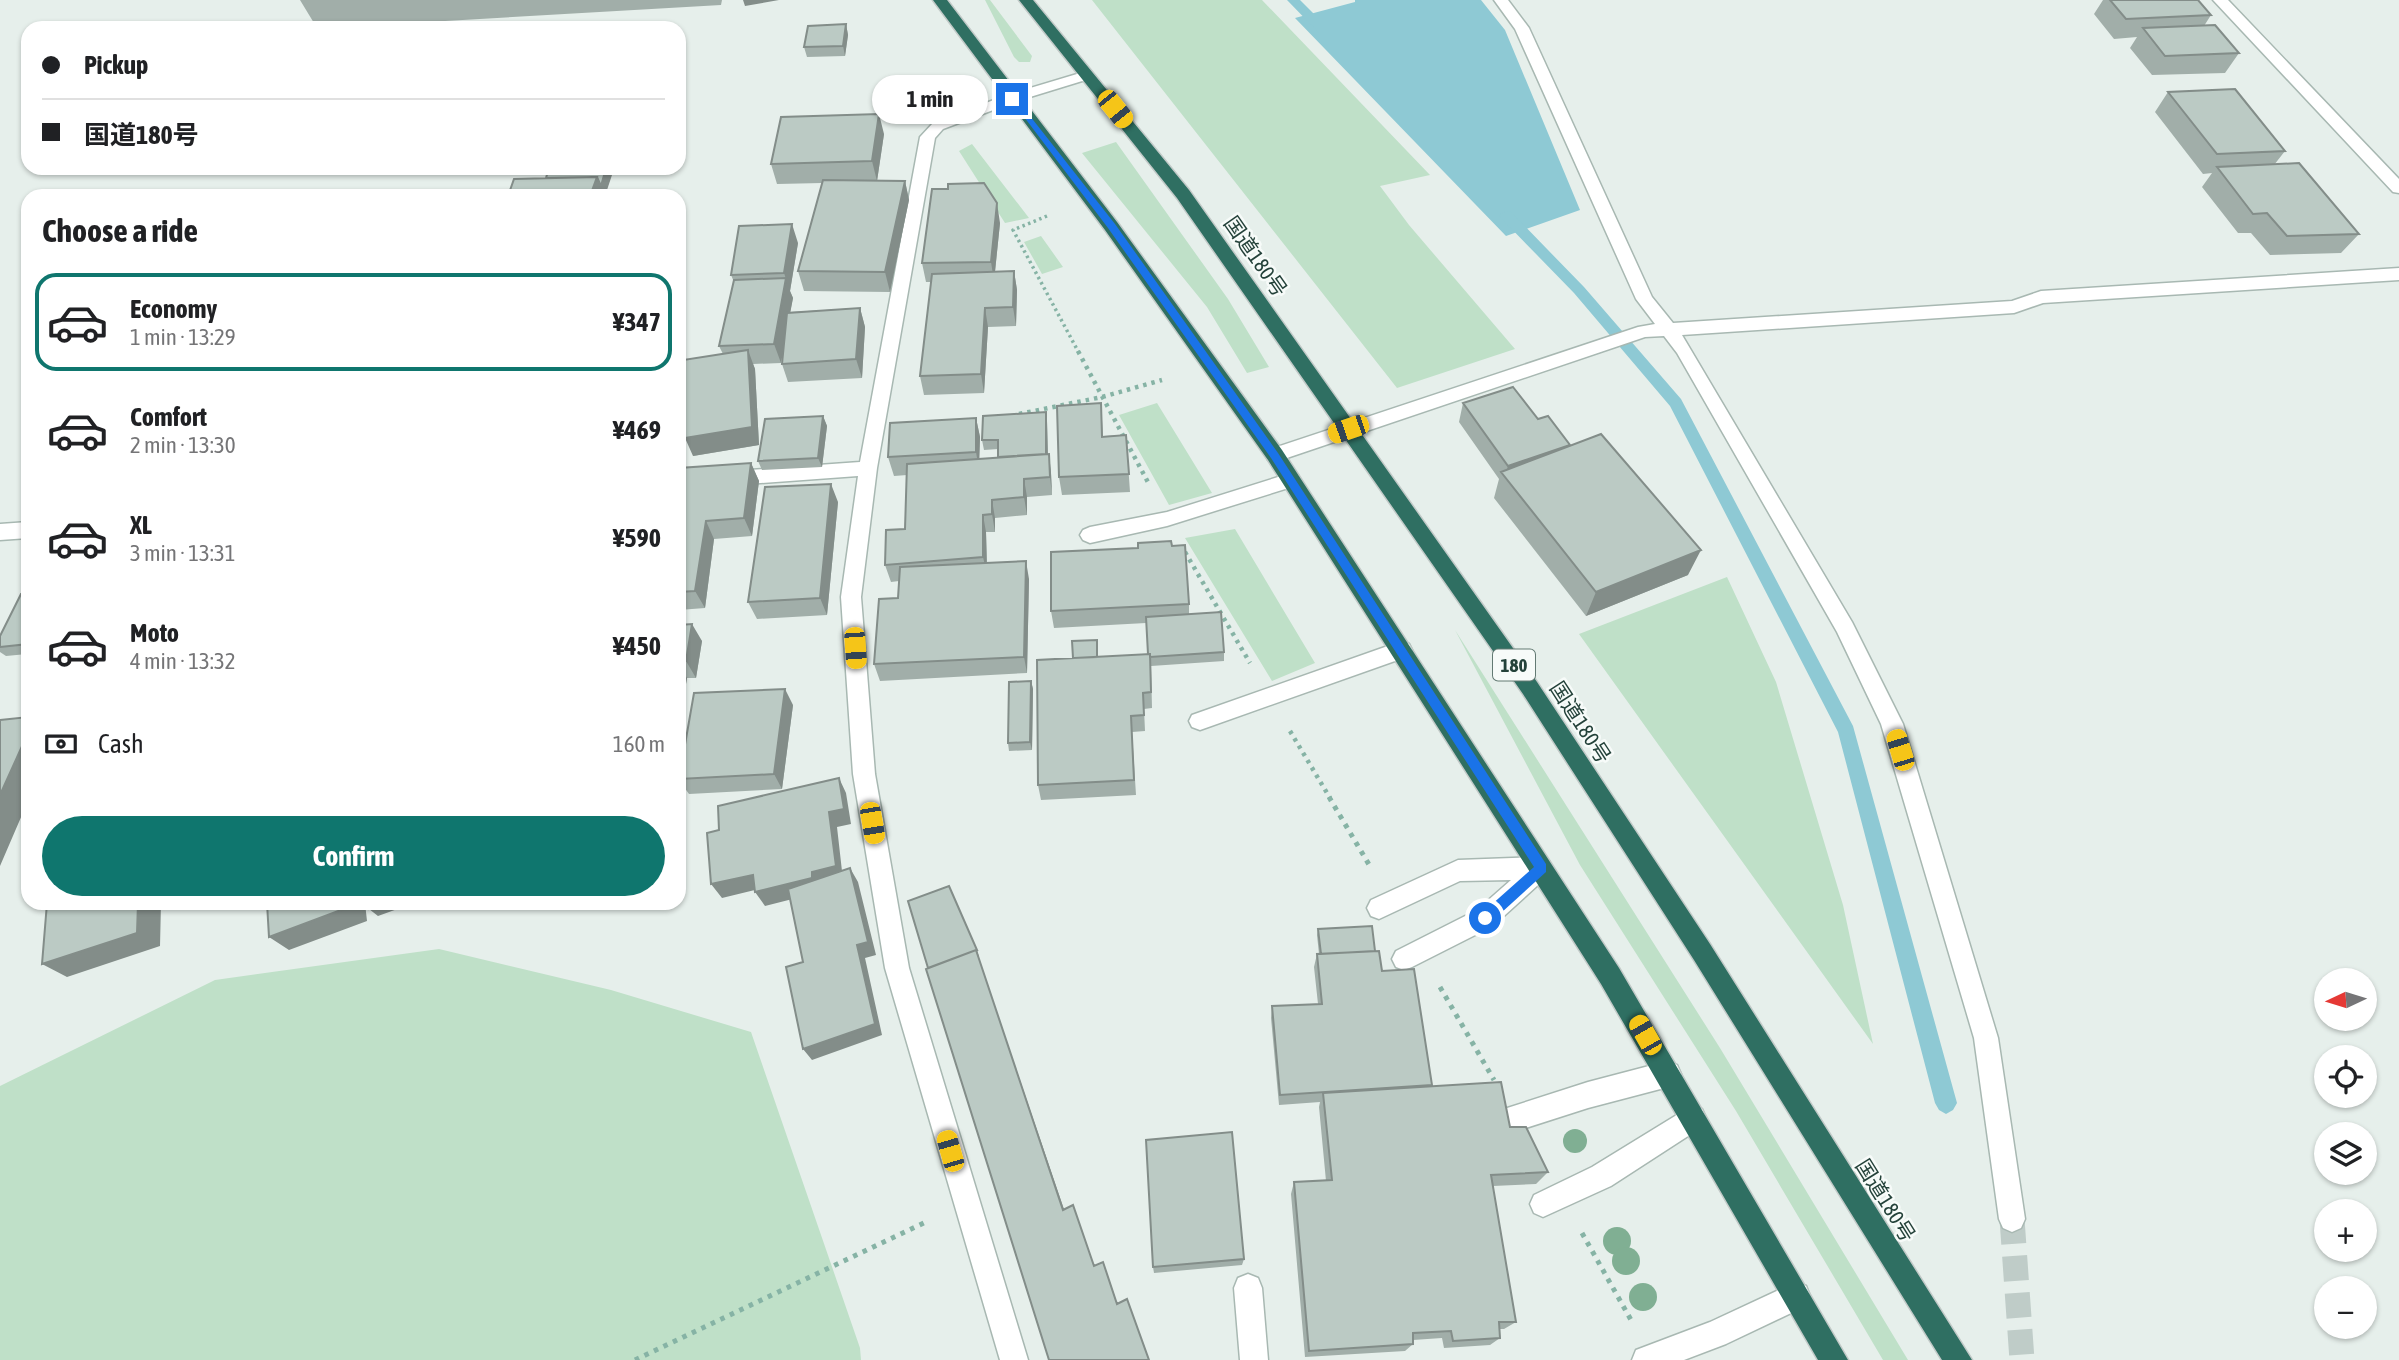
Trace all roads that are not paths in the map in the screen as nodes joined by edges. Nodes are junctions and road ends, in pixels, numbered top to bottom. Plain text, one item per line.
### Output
1 (940, 0) edge
2 (1026, 0) edge
3 (1501, 0) edge
4 (2220, 0) edge
5 (1087, 75) junction
6 (1012, 99) junction
7 (2399, 188) edge
8 (2399, 274) edge
9 (1667, 327) junction
10 (1348, 429) junction
11 (1275, 455) junction
12 (868, 468) junction
13 (1291, 480) junction
14 (686, 481) edge
15 (21, 530) edge
16 (0, 532) edge
17 (1090, 534) dead end
18 (1402, 650) junction
19 (1200, 721) dead end
20 (1541, 868) junction
21 (1385, 905) road end
22 (1412, 956) road end
23 (1668, 1074) junction
24 (1693, 1118) junction
25 (1509, 1121) edge
26 (1552, 1201) road end
27 (2012, 1219) tunnel mouth
28 (1248, 1288) dead end
29 (1796, 1296) junction
30 (1653, 1359) edge
31 (1014, 1360) edge
32 (1254, 1360) edge
33 (1646, 1360) edge
34 (1834, 1360) edge
35 (1958, 1360) edge

1 - 6 highway
2 - 5 highway, 国道180号 / 180
3 - 9 street
4 - 7 street
5 - 6 street
5 - 10 highway, 国道180号 / 180
6 - 11 highway
6 - 12 street
8 - 9 street
9 - 10 street
9 - 27 street
10 - 11 street
10 - 35 highway, 国道180号 / 180
11 - 13 highway
12 - 14 street
12 - 31 street
13 - 17 street
13 - 18 highway
15 - 16 street
18 - 19 street
18 - 20 highway
20 - 21 street
20 - 22 street
20 - 23 highway
23 - 24 highway
23 - 25 street
24 - 26 street
24 - 29 highway
28 - 32 street
29 - 30 street
29 - 34 highway
30 - 33 street

